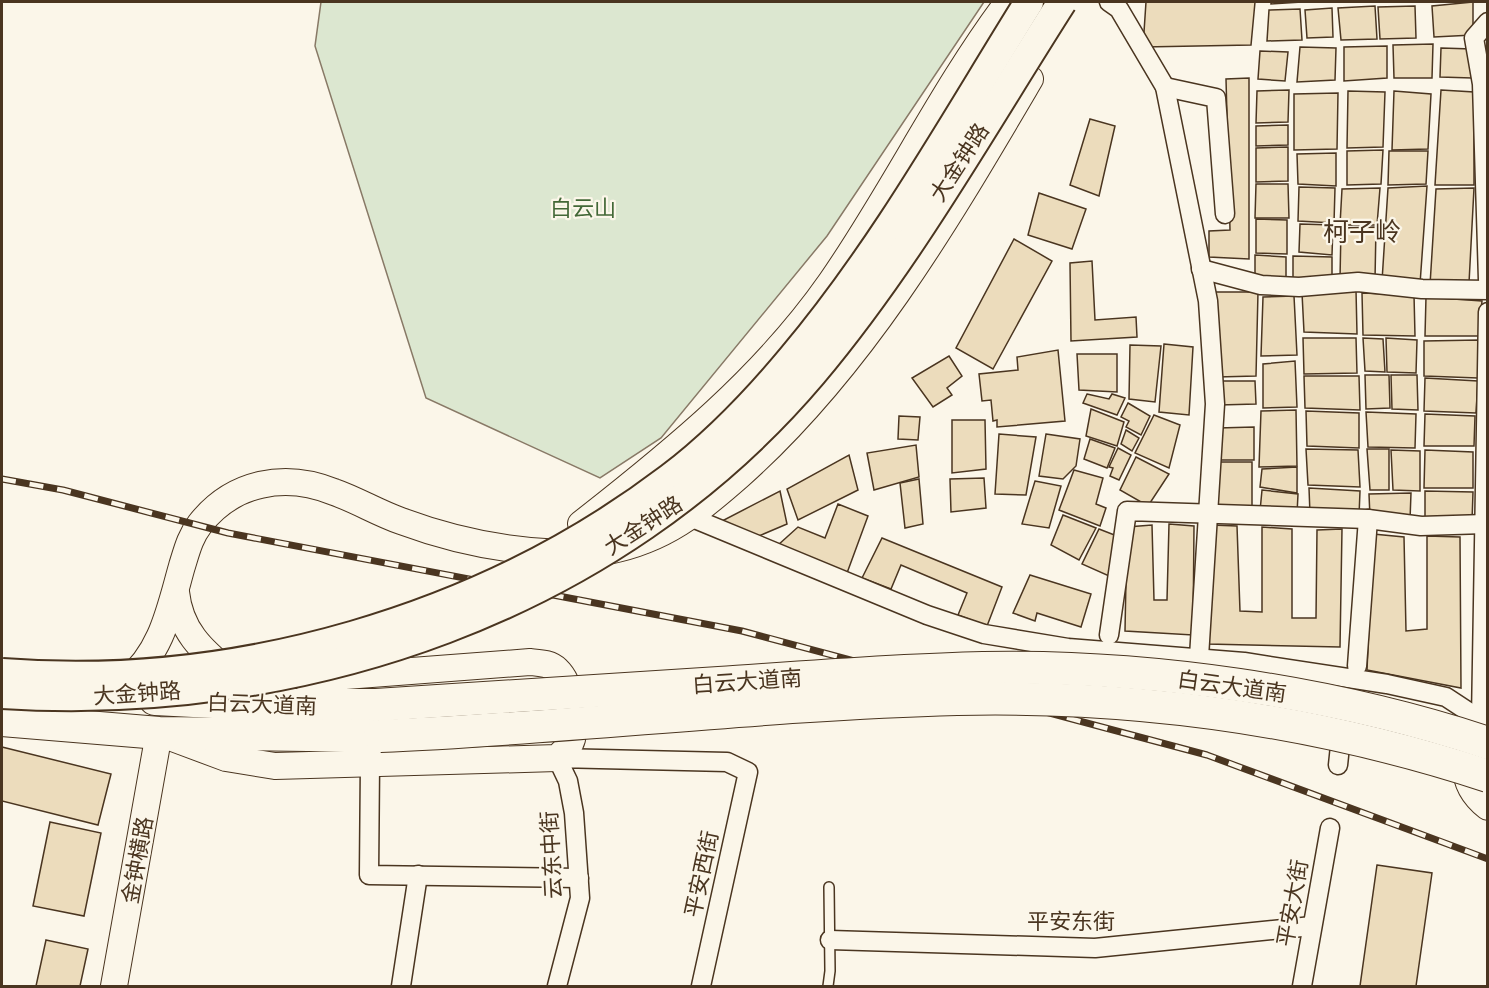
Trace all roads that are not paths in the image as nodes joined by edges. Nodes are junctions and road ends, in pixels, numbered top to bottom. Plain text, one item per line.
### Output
1 (1008, 2) edge
2 (1029, 2) edge
3 (1062, 2) edge
4 (1076, 2) edge
5 (1109, 2) edge
6 (1488, 21) edge
7 (1165, 87) junction
8 (1225, 214) dead end
9 (1201, 269) junction
10 (1488, 280) edge
11 (1488, 290) edge
12 (1488, 312) edge
13 (1207, 515) junction
14 (690, 517) junction
15 (1368, 519) junction
16 (1485, 524) junction
17 (515, 551) junction
18 (176, 588) junction
19 (1109, 635) dead end
20 (1199, 657) junction
21 (1353, 672) junction
22 (2, 674) edge
23 (244, 684) junction
24 (97, 693) junction
25 (2, 694) edge
26 (2, 720) edge
27 (1486, 728) edge
28 (159, 733) junction
29 (375, 750) junction
30 (557, 758) junction
31 (1338, 765) dead end
32 (1488, 776) edge
33 (1488, 807) edge
34 (1330, 828) dead end
35 (418, 875) junction
36 (579, 878) junction
37 (829, 887) dead end
38 (1312, 926) junction
39 (830, 939) junction
40 (114, 987) edge
41 (401, 987) edge
42 (557, 987) edge
43 (701, 987) edge
44 (828, 987) edge
45 (1302, 987) edge

1 - 17 street
2 - 22 main road, 大金钟路, bridge
3 - 25 main road, 大金钟路, bridge
4 - 14 street
5 - 7 street
6 - 10 street
7 - 8 street
7 - 9 street
9 - 11 street
9 - 13 street
12 - 16 street
13 - 15 street
13 - 19 street
13 - 20 street
14 - 17 street
14 - 20 street
15 - 16 street
15 - 21 street
16 - 27 street
17 - 18 street
18 - 23 street
18 - 24 street
20 - 21 street
21 - 27 street
21 - 31 street
22 - 24 highway, 白云大道南
23 - 24 street
23 - 30 street
24 - 27 highway, 白云大道南, bridge
26 - 28 highway, 白云大道南
27 - 33 street
28 - 29 highway, 白云大道南
28 - 40 street, 金钟横路
29 - 30 street
29 - 32 highway, 白云大道南, bridge
29 - 35 street
30 - 36 street, 云东中街
30 - 43 street, 平安西街
34 - 38 street, 平安大街
35 - 36 street
35 - 41 street
36 - 42 street, 云东中街
37 - 39 lane
38 - 39 street, 平安东街
38 - 45 street, 平安大街
39 - 44 lane

